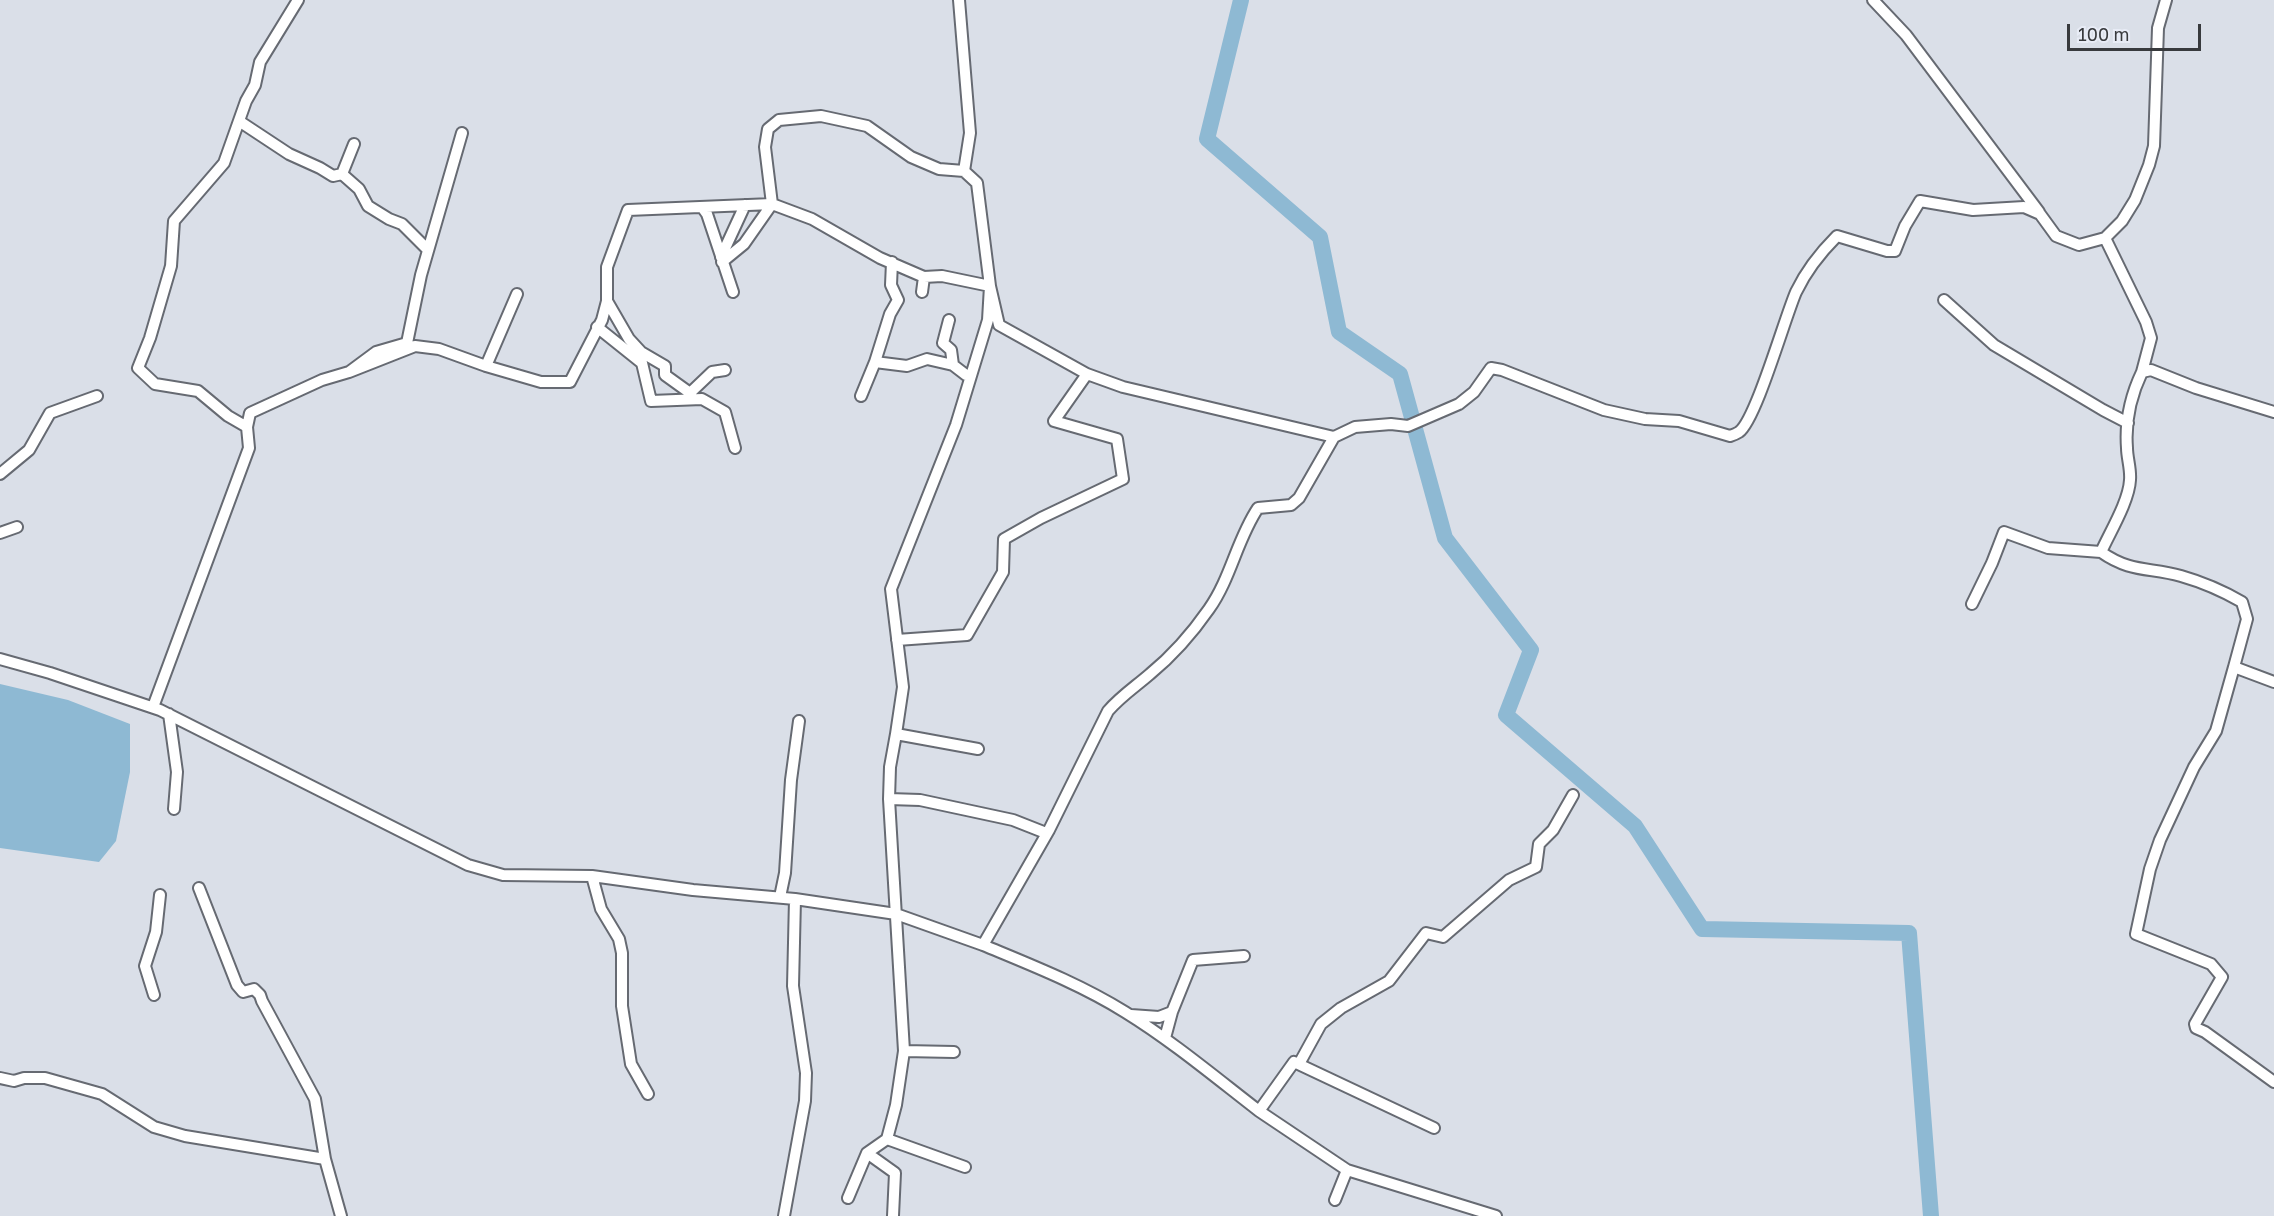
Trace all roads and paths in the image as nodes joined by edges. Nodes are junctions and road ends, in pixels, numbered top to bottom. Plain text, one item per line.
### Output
1 (298, 0) edge
2 (959, 0) edge
3 (1873, 0) edge
4 (2166, 0) edge
5 (239, 121) junction
6 (462, 133) dead end
7 (354, 144) dead end
8 (964, 171) junction
9 (342, 174) junction
10 (772, 204) junction
11 (745, 205) junction
12 (702, 207) junction
13 (2040, 214) junction
14 (2105, 238) junction
15 (428, 250) junction
16 (722, 260) junction
17 (892, 262) junction
18 (924, 277) junction
19 (990, 286) junction
20 (732, 292) dead end
21 (922, 292) dead end
22 (517, 294) dead end
23 (1944, 300) dead end
24 (607, 301) junction
25 (949, 320) dead end
26 (597, 327) junction
27 (875, 362) junction
28 (953, 365) junction
29 (486, 366) junction
30 (725, 370) dead end
31 (349, 372) junction
32 (2142, 372) junction
33 (1087, 374) junction
34 (971, 375) junction
35 (97, 396) dead end
36 (861, 396) dead end
37 (2274, 412) edge
38 (2128, 423) junction
39 (247, 427) junction
40 (1334, 437) junction
41 (735, 448) dead end
42 (0, 474) edge
43 (17, 527) dead end
44 (0, 533) edge
45 (2101, 552) junction
46 (1972, 604) dead end
47 (897, 640) junction
48 (0, 660) edge
49 (2234, 667) junction
50 (2274, 682) edge
51 (153, 707) junction
52 (170, 714) junction
53 (799, 721) dead end
54 (896, 734) junction
55 (978, 749) dead end
56 (1573, 795) dead end
57 (889, 799) junction
58 (174, 809) dead end
59 (1046, 833) junction
60 (592, 876) junction
61 (199, 888) dead end
62 (160, 895) dead end
63 (780, 897) junction
64 (795, 899) junction
65 (896, 914) junction
66 (983, 945) junction
67 (1244, 956) dead end
68 (154, 995) dead end
69 (1172, 1012) junction
70 (1130, 1015) junction
71 (1165, 1038) junction
72 (904, 1051) junction
73 (954, 1052) dead end
74 (1299, 1064) junction
75 (0, 1078) edge
76 (2274, 1082) edge
77 (648, 1094) dead end
78 (1259, 1111) junction
79 (1434, 1128) dead end
80 (887, 1139) junction
81 (867, 1153) junction
82 (325, 1159) junction
83 (965, 1167) dead end
84 (1347, 1170) junction
85 (848, 1197) dead end
86 (1335, 1200) dead end
87 (341, 1216) edge
88 (784, 1216) edge
89 (893, 1216) edge
90 (1496, 1216) edge

1 - 5 street
2 - 8 street
3 - 13 street
4 - 14 street
5 - 9 street
5 - 39 street
6 - 15 street
7 - 9 street
8 - 10 street
8 - 19 street
9 - 15 street
10 - 11 street
10 - 16 street
10 - 17 street
11 - 12 street
11 - 16 street
12 - 16 street
12 - 24 street
13 - 14 street
13 - 40 street
14 - 32 street
15 - 31 street
16 - 20 street
17 - 18 street
17 - 27 street
18 - 19 street
18 - 21 street
19 - 33 street
19 - 34 street
22 - 29 street
23 - 38 street
24 - 26 street
24 - 30 street
25 - 28 street
26 - 29 street
26 - 41 street
27 - 28 street
27 - 36 street
28 - 34 street
29 - 31 street
31 - 39 street
32 - 37 street
32 - 38 street
33 - 40 street
33 - 47 street
34 - 47 street
35 - 42 street
38 - 45 street
39 - 51 street
40 - 59 street
43 - 44 street
45 - 46 street
45 - 49 street
47 - 54 street
48 - 51 street
49 - 50 street
49 - 76 street
51 - 52 street
52 - 58 street
52 - 60 street
53 - 63 street
54 - 55 street
54 - 57 street
56 - 74 street
57 - 59 street
57 - 65 street
59 - 66 street
60 - 63 street
60 - 77 street
61 - 82 street
62 - 68 street
63 - 64 street
64 - 65 street
64 - 88 street
65 - 66 street
65 - 72 street
66 - 70 street
67 - 69 street
69 - 70 street
69 - 71 street
70 - 71 street
71 - 78 street
72 - 73 street
72 - 80 street
74 - 78 street
74 - 79 street
75 - 82 street
78 - 84 street
80 - 81 street
80 - 83 street
81 - 85 street
81 - 89 street
82 - 87 street
84 - 86 street
84 - 90 street

